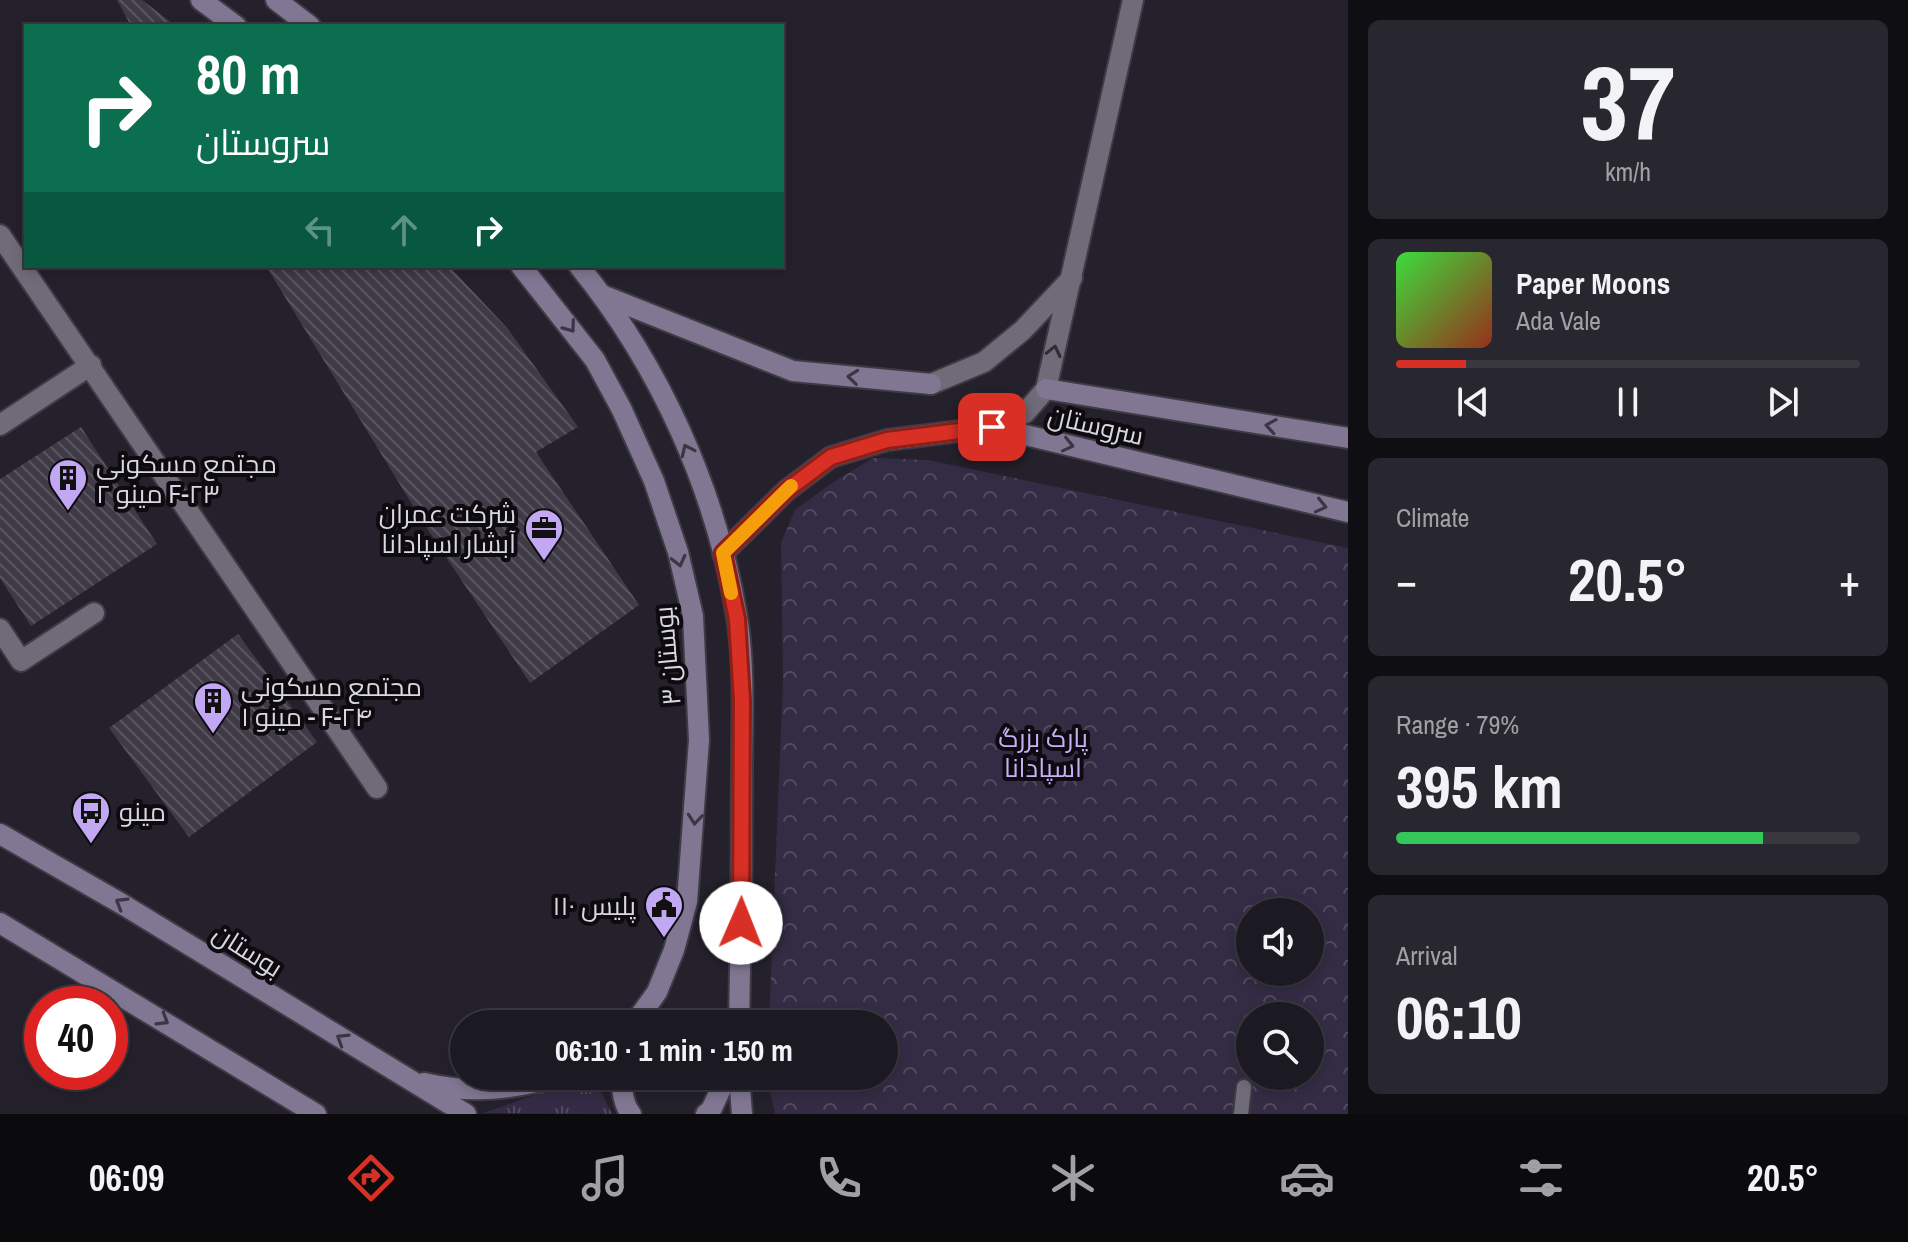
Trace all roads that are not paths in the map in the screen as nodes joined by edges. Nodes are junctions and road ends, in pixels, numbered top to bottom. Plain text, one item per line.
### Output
1 (201, 0) edge
2 (276, 0) edge
3 (1133, 0) edge
4 (233, 24) edge
5 (307, 24) edge
6 (0, 235) edge
7 (523, 268) edge
8 (581, 268) edge
9 (1072, 278) junction
10 (602, 295) junction
11 (91, 365) junction
12 (1046, 389) junction
13 (0, 425) edge
14 (992, 427) junction
15 (1348, 438) edge
16 (1348, 512) edge
17 (723, 553) junction
18 (94, 613) dead end
19 (0, 629) edge
20 (377, 788) dead end
21 (0, 834) edge
22 (0, 923) edge
23 (644, 1010) edge
24 (739, 1010) edge
25 (409, 1080) junction
26 (450, 1089) edge
27 (623, 1090) edge
28 (720, 1090) edge
29 (740, 1090) edge
30 (1244, 1090) edge
31 (316, 1114) edge
32 (466, 1114) edge
33 (631, 1114) edge
34 (706, 1114) edge
35 (742, 1114) edge
36 (1241, 1114) edge

1 - 4 street
2 - 5 street
3 - 9 street
6 - 11 street
7 -> 23 street, بوستان ۳
8 - 10 street
9 -> 10 street
12 -> 9 street
17 -> 10 street
11 - 13 street
11 - 20 street
12 - 14 street
15 -> 12 street, سروستان
14 -> 16 street, سروستان
14 - 17 street, سروستان
17 - 24 street
18 - 19 street
25 -> 21 street, بوستان
22 -> 31 street
25 - 26 street
25 - 32 street, بوستان
27 - 33 street
28 - 34 street
29 - 35 street
30 - 36 lane

